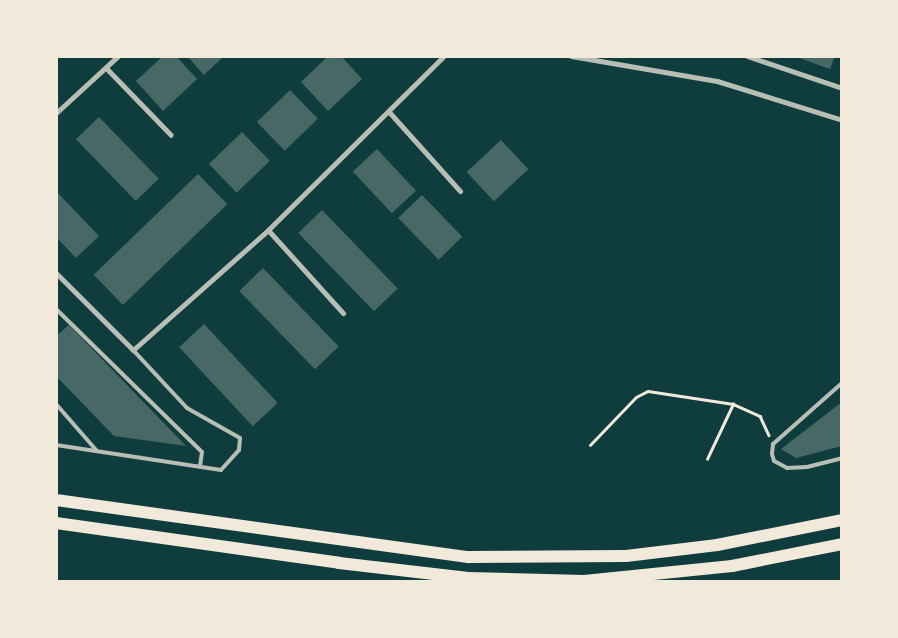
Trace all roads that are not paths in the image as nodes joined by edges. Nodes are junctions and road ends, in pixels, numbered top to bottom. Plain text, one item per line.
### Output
1 (118, 56) edge
2 (444, 56) edge
3 (571, 56) edge
4 (746, 56) edge
5 (106, 68) junction
6 (842, 88) edge
7 (56, 113) edge
8 (390, 113) junction
9 (842, 120) edge
10 (171, 135) dead end
11 (460, 191) dead end
12 (268, 230) junction
13 (56, 273) edge
14 (56, 309) edge
15 (343, 313) dead end
16 (133, 350) junction
17 (842, 383) edge
18 (56, 404) edge
19 (56, 446) edge
20 (97, 452) junction
21 (842, 458) edge
22 (200, 467) junction
23 (56, 500) edge
24 (842, 520) edge
25 (56, 523) edge
26 (842, 544) edge

1 - 5 street
2 - 8 street
3 - 9 street
4 - 6 street
5 - 7 street
5 - 10 street
8 - 11 street
8 - 12 street
12 - 15 street
12 - 16 street
13 - 16 street
14 - 22 lane
16 - 22 lane
17 - 21 lane
18 - 20 lane
19 - 20 lane
20 - 22 lane
23 - 24 highway
25 - 26 highway

